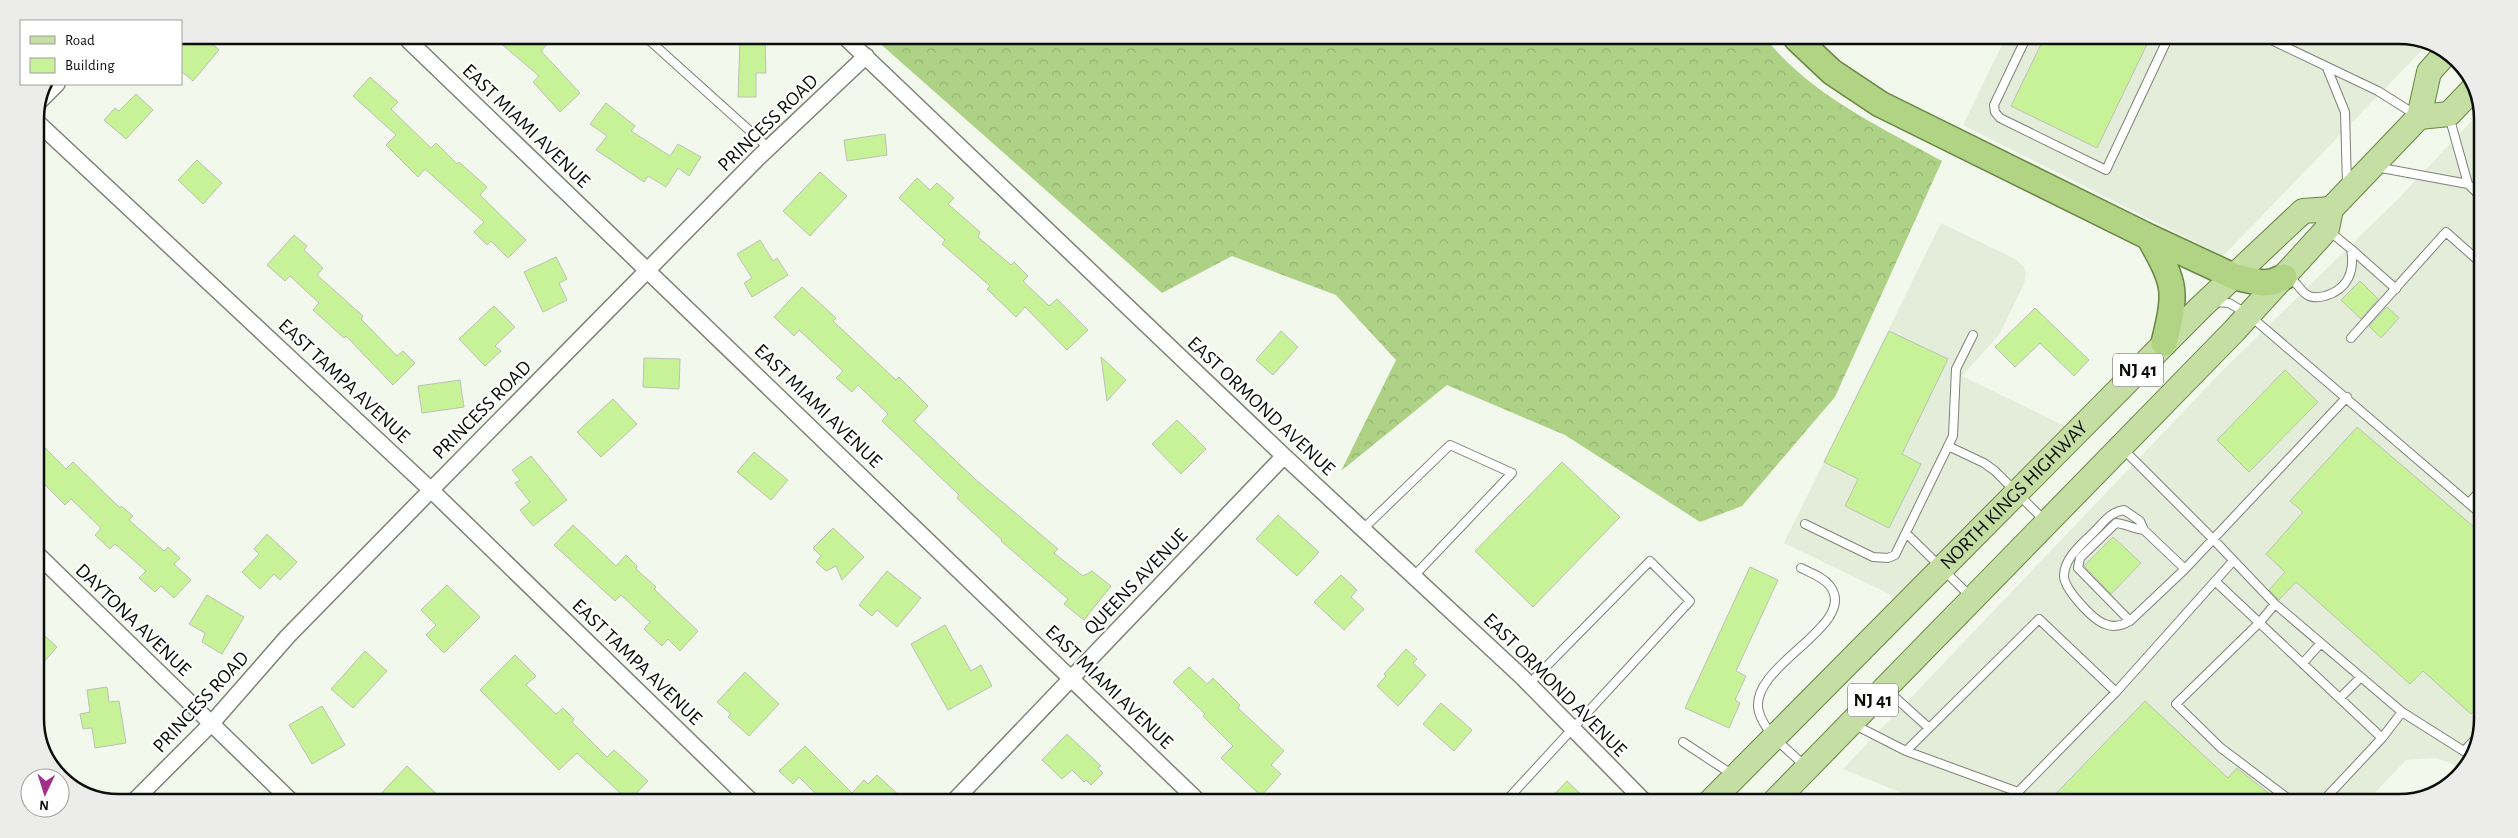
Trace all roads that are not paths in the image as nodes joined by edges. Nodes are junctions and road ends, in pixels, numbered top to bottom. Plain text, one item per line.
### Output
1 (412, 44) edge
2 (653, 44) edge
3 (852, 44) edge
4 (1802, 44) edge
5 (2023, 44) edge
6 (2165, 44) edge
7 (2279, 44) edge
8 (866, 56) junction
9 (2442, 57) edge
10 (2327, 68) junction
11 (2470, 92) edge
12 (2448, 114) junction
13 (2419, 117) junction
14 (44, 128) edge
15 (770, 149) junction
16 (2370, 166) junction
17 (2468, 184) junction
18 (2347, 190) junction
19 (2474, 190) edge
20 (2329, 219) junction
21 (2149, 236) junction
22 (2351, 249) junction
23 (2474, 257) edge
24 (647, 270) junction
25 (2235, 277) junction
26 (2284, 277) junction
27 (2396, 289) junction
28 (2200, 308) junction
29 (2249, 314) junction
30 (1973, 335) dead end
31 (2351, 338) dead end
32 (2164, 343) junction
33 (2347, 397) junction
34 (1948, 446) junction
35 (2120, 447) junction
36 (1284, 456) junction
37 (431, 490) junction
38 (2017, 493) junction
39 (2474, 498) edge
40 (2469, 503) junction
41 (2474, 508) edge
42 (2047, 522) junction
43 (1805, 524) dead end
44 (1363, 529) junction
45 (2144, 530) junction
46 (1906, 533) junction
47 (2212, 538) junction
48 (44, 561) edge
49 (2233, 561) junction
50 (1801, 568) dead end
51 (2185, 568) junction
52 (1942, 569) junction
53 (1414, 576) junction
54 (2216, 582) junction
55 (1972, 599) junction
56 (2275, 604) junction
57 (2130, 620) junction
58 (2260, 622) junction
59 (2321, 643) junction
60 (2303, 663) junction
61 (2361, 677) junction
62 (1072, 678) junction
63 (1529, 684) junction
64 (1885, 688) junction
65 (2116, 692) junction
66 (2340, 698) junction
67 (2402, 712) junction
68 (1851, 723) junction
69 (211, 724) junction
70 (1929, 728) junction
71 (1574, 729) junction
72 (1774, 737) junction
73 (2382, 738) junction
74 (1683, 742) dead end
75 (1906, 751) junction
76 (2467, 752) edge
77 (1807, 768) junction
78 (1735, 776) junction
79 (141, 794) edge
80 (284, 794) edge
81 (744, 794) edge
82 (961, 794) edge
83 (1190, 794) edge
84 (1513, 794) edge
85 (1637, 794) edge
86 (1718, 794) edge
87 (1782, 794) edge
88 (2282, 794) edge
89 (2329, 794) edge

1 - 24 street, EAST MIAMI AVENUE
2 - 15 lane
3 - 8 street, EAST ORMOND AVENUE
4 - 21 highway
5 - 6 lane
7 - 10 lane
8 - 15 street, PRINCESS ROAD
8 - 36 street, EAST ORMOND AVENUE
9 - 13 main road
10 - 13 lane
10 - 18 lane
11 - 12 main road
12 - 13 main road
12 - 17 lane
13 - 16 main road, NORTH KINGS HIGHWAY / NJ 41
14 - 37 street, EAST TAMPA AVENUE
15 - 24 street, PRINCESS ROAD
16 - 17 lane
16 - 18 main road, NORTH KINGS HIGHWAY / NJ 41
17 - 19 lane
18 - 20 main road, NORTH KINGS HIGHWAY / NJ 41
20 - 22 lane
20 - 25 main road, NORTH KINGS HIGHWAY / NJ 41
20 - 26 main road, NORTH KINGS HIGHWAY / NJ 41
21 - 25 highway
21 - 32 highway
22 - 26 lane
22 - 27 lane
23 - 27 lane
24 - 37 street, PRINCESS ROAD
24 - 62 street, EAST MIAMI AVENUE
25 - 26 highway
25 - 28 main road, NORTH KINGS HIGHWAY / NJ 41
26 - 29 main road, NORTH KINGS HIGHWAY / NJ 41
27 - 31 lane
28 - 29 lane
28 - 32 main road, NORTH KINGS HIGHWAY / NJ 41
29 - 33 lane
29 - 35 main road, NORTH KINGS HIGHWAY / NJ 41
30 - 34 lane
32 - 38 main road, NORTH KINGS HIGHWAY / NJ 41
33 - 40 lane
33 - 47 lane
34 - 38 lane
34 - 46 lane
35 - 42 main road, NORTH KINGS HIGHWAY / NJ 41
35 - 47 lane
36 - 44 street, EAST ORMOND AVENUE
36 - 62 street, QUEENS AVENUE
37 - 69 street, PRINCESS ROAD
37 - 81 street, EAST TAMPA AVENUE
38 - 42 lane
38 - 52 main road, NORTH KINGS HIGHWAY / NJ 41
39 - 40 lane
40 - 41 lane
42 - 55 main road, NORTH KINGS HIGHWAY / NJ 41
43 - 46 lane
44 - 53 street, EAST ORMOND AVENUE
44 - 53 lane
45 - 51 lane
45 - 57 lane
45 - 57 lane
46 - 52 lane
47 - 49 lane
47 - 51 lane
48 - 69 street, DAYTONA AVENUE
49 - 54 lane
49 - 56 lane
50 - 72 lane
51 - 57 lane
52 - 55 lane
52 - 72 main road, NORTH KINGS HIGHWAY / NJ 41
53 - 63 street, EAST ORMOND AVENUE
54 - 58 lane
54 - 65 lane
55 - 64 main road, NORTH KINGS HIGHWAY / NJ 41
56 - 58 lane
56 - 59 lane
58 - 60 lane
58 - 88 lane
59 - 60 lane
59 - 61 lane
60 - 66 lane
61 - 66 lane
61 - 67 lane
62 - 82 street, QUEENS AVENUE
62 - 83 street, EAST MIAMI AVENUE
63 - 71 street, EAST ORMOND AVENUE
63 - 71 lane
64 - 68 main road, NORTH KINGS HIGHWAY / NJ 41
64 - 70 lane
65 - 70 lane
65 - 75 lane
66 - 73 lane
67 - 73 lane
67 - 76 lane
68 - 75 lane
68 - 77 main road, NORTH KINGS HIGHWAY / NJ 41
69 - 79 street, PRINCESS ROAD
69 - 80 street, DAYTONA AVENUE
70 - 75 lane
71 - 84 lane
71 - 85 street, EAST ORMOND AVENUE
72 - 77 lane
72 - 78 main road, NORTH KINGS HIGHWAY / NJ 41
73 - 89 lane
74 - 78 lane
77 - 87 main road, NORTH KINGS HIGHWAY / NJ 41
78 - 86 main road, NORTH KINGS HIGHWAY / NJ 41

